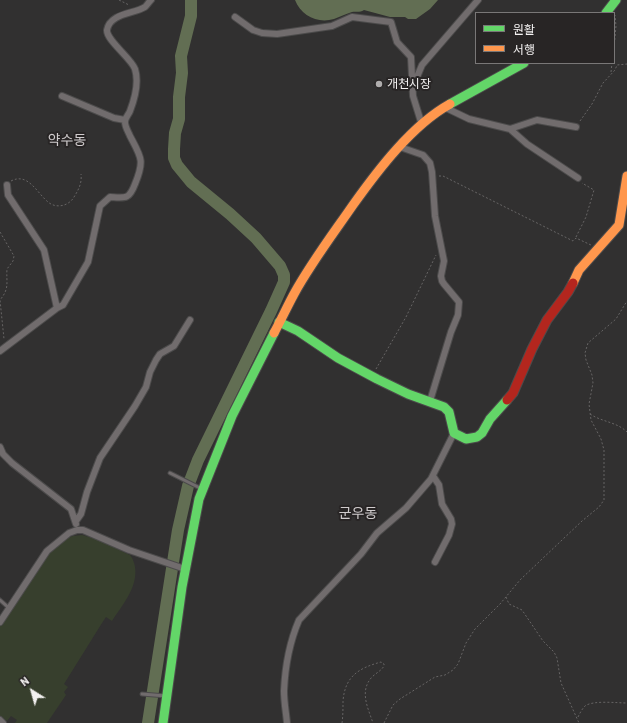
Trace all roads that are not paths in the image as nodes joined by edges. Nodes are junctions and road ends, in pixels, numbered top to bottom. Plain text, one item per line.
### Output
1 (151, 0) edge
2 (478, 0) edge
3 (235, 17) dead end
4 (522, 64) edge
5 (413, 85) junction
6 (62, 96) dead end
7 (444, 107) junction
8 (125, 120) junction
9 (422, 125) junction
10 (576, 127) road end
11 (510, 129) junction
12 (400, 147) junction
13 (627, 176) edge
14 (578, 178) road end
15 (7, 185) road end
16 (57, 308) junction
17 (190, 320) dead end
18 (279, 322) junction
19 (2, 348) edge
20 (430, 401) junction
21 (454, 433) junction
22 (0, 447) edge
23 (2, 456) edge
24 (170, 473) dead end
25 (433, 476) junction
26 (199, 487) junction
27 (76, 521) junction
28 (77, 530) junction
29 (435, 562) dead end
30 (182, 568) junction
31 (0, 600) edge
32 (9, 608) junction
33 (0, 622) edge
34 (142, 694) dead end
35 (162, 696) junction
36 (0, 720) edge
37 (3, 723) edge
38 (163, 723) edge
39 (287, 723) edge

1 - 8 street
2 - 5 street
3 - 5 street
4 - 7 street
5 - 9 street
6 - 8 street
7 - 9 street
7 - 11 street
8 - 16 street
9 - 12 street
10 - 11 street
11 - 14 street
12 - 18 street
12 - 20 street
13 - 21 street
15 - 16 street
16 - 19 street
17 - 27 street
18 - 20 street
18 - 26 street
20 - 21 street
21 - 25 street
22 - 23 street
23 - 27 street
24 - 26 lane
25 - 29 street
25 - 39 street
26 - 30 street
27 - 28 street
28 - 30 street
28 - 32 street
30 - 35 street
31 - 32 lane
32 - 33 street
34 - 35 lane
35 - 38 street
36 - 37 street

